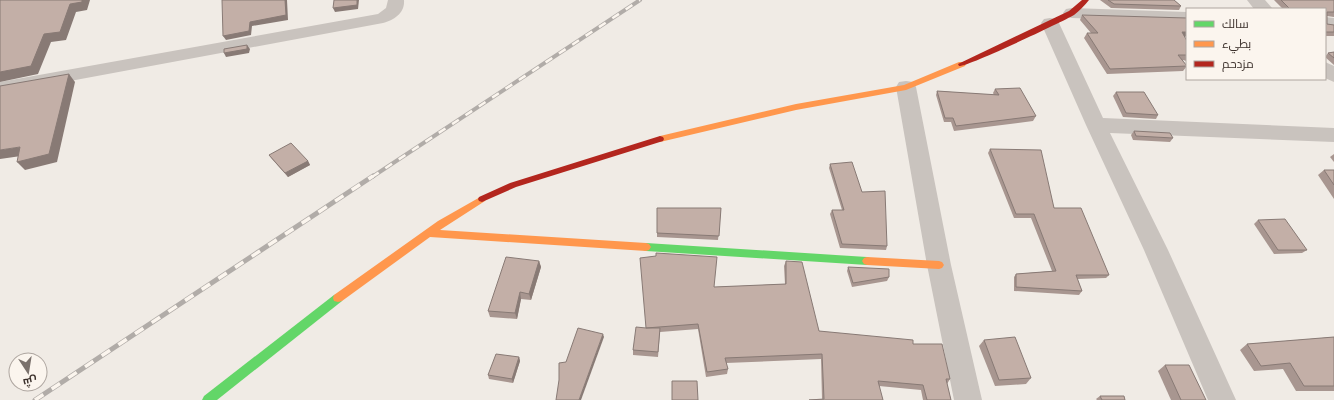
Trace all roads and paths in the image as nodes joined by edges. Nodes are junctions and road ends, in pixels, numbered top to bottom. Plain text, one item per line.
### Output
1 (396, 0) edge
2 (1086, 0) edge
3 (1255, 0) edge
4 (1263, 8) edge
5 (1072, 13) junction
6 (1186, 17) edge
7 (1050, 23) junction
8 (1326, 69) edge
9 (1334, 76) edge
10 (906, 87) junction
11 (0, 88) edge
12 (1096, 125) junction
13 (1334, 135) edge
14 (428, 233) junction
15 (939, 265) junction
16 (208, 400) edge
17 (968, 400) edge
18 (1222, 400) edge

1 - 11 street
2 - 5 street
3 - 4 street
5 - 6 street
5 - 7 street
7 - 10 street
7 - 12 street
8 - 9 street
10 - 14 street
10 - 15 street
12 - 13 street
12 - 18 street
14 - 15 street
14 - 16 street
15 - 17 street

